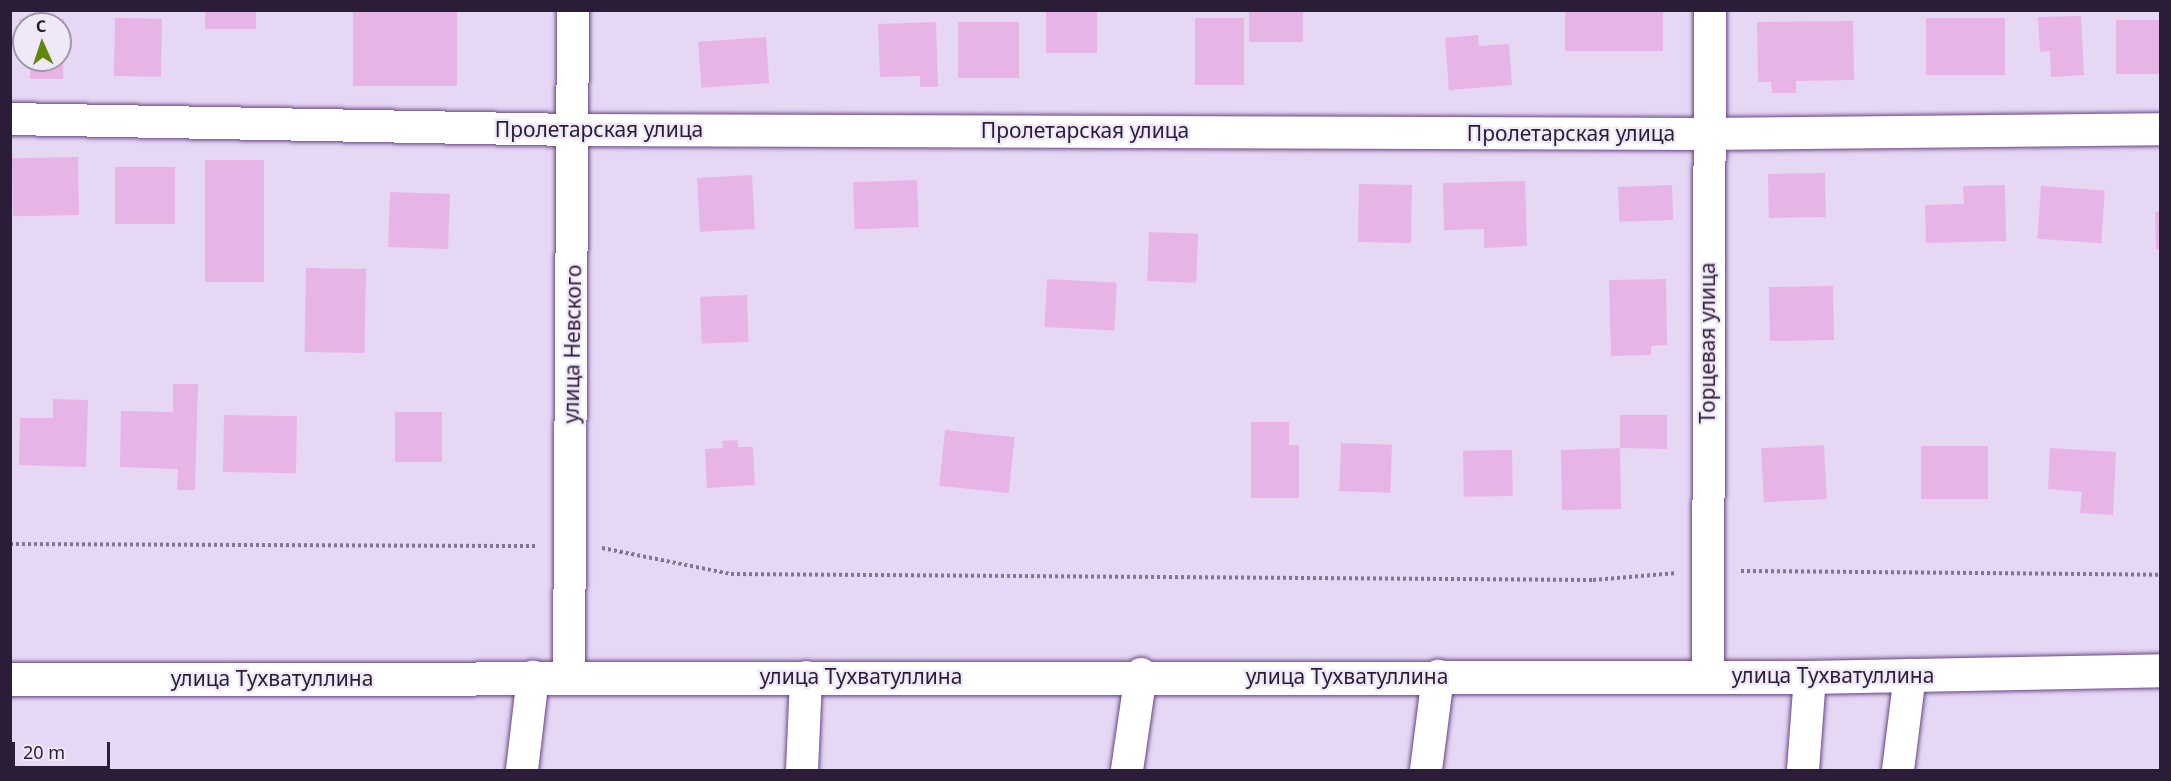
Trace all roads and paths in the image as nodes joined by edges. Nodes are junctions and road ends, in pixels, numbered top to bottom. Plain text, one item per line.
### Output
1 (573, 10) edge
2 (1710, 10) edge
3 (10, 119) edge
4 (2160, 129) edge
5 (574, 130) junction
6 (1707, 134) junction
7 (10, 544) edge
8 (570, 546) junction
9 (1708, 571) junction
10 (2160, 575) edge
11 (2160, 670) edge
12 (1141, 674) junction
13 (1910, 675) junction
14 (568, 676) junction
15 (1438, 676) junction
16 (1708, 676) junction
17 (532, 677) junction
18 (806, 677) junction
19 (1810, 677) junction
20 (10, 679) edge
21 (522, 771) edge
22 (802, 771) edge
23 (1127, 771) edge
24 (1426, 771) edge
25 (1803, 771) edge
26 (1898, 771) edge

1 - 5 street, улица Невского
2 - 6 street, Торцевая улица
3 - 5 street, Пролетарская улица
4 - 6 street, Пролетарская улица
5 - 6 street, Пролетарская улица
5 - 8 street, улица Невского
6 - 9 street, Торцевая улица
7 - 8 path
8 - 9 path
8 - 14 street, улица Невского
9 - 10 path
9 - 16 street, Торцевая улица
11 - 13 main road, улица Тухватуллина
12 - 15 main road, улица Тухватуллина
12 - 18 main road, улица Тухватуллина
12 - 23 street
13 - 19 main road, улица Тухватуллина
13 - 26 street
14 - 17 main road, улица Тухватуллина
14 - 18 main road, улица Тухватуллина
15 - 16 main road, улица Тухватуллина
15 - 24 street
16 - 19 main road, улица Тухватуллина
17 - 20 main road, улица Тухватуллина
17 - 21 street
18 - 22 street
19 - 25 street

